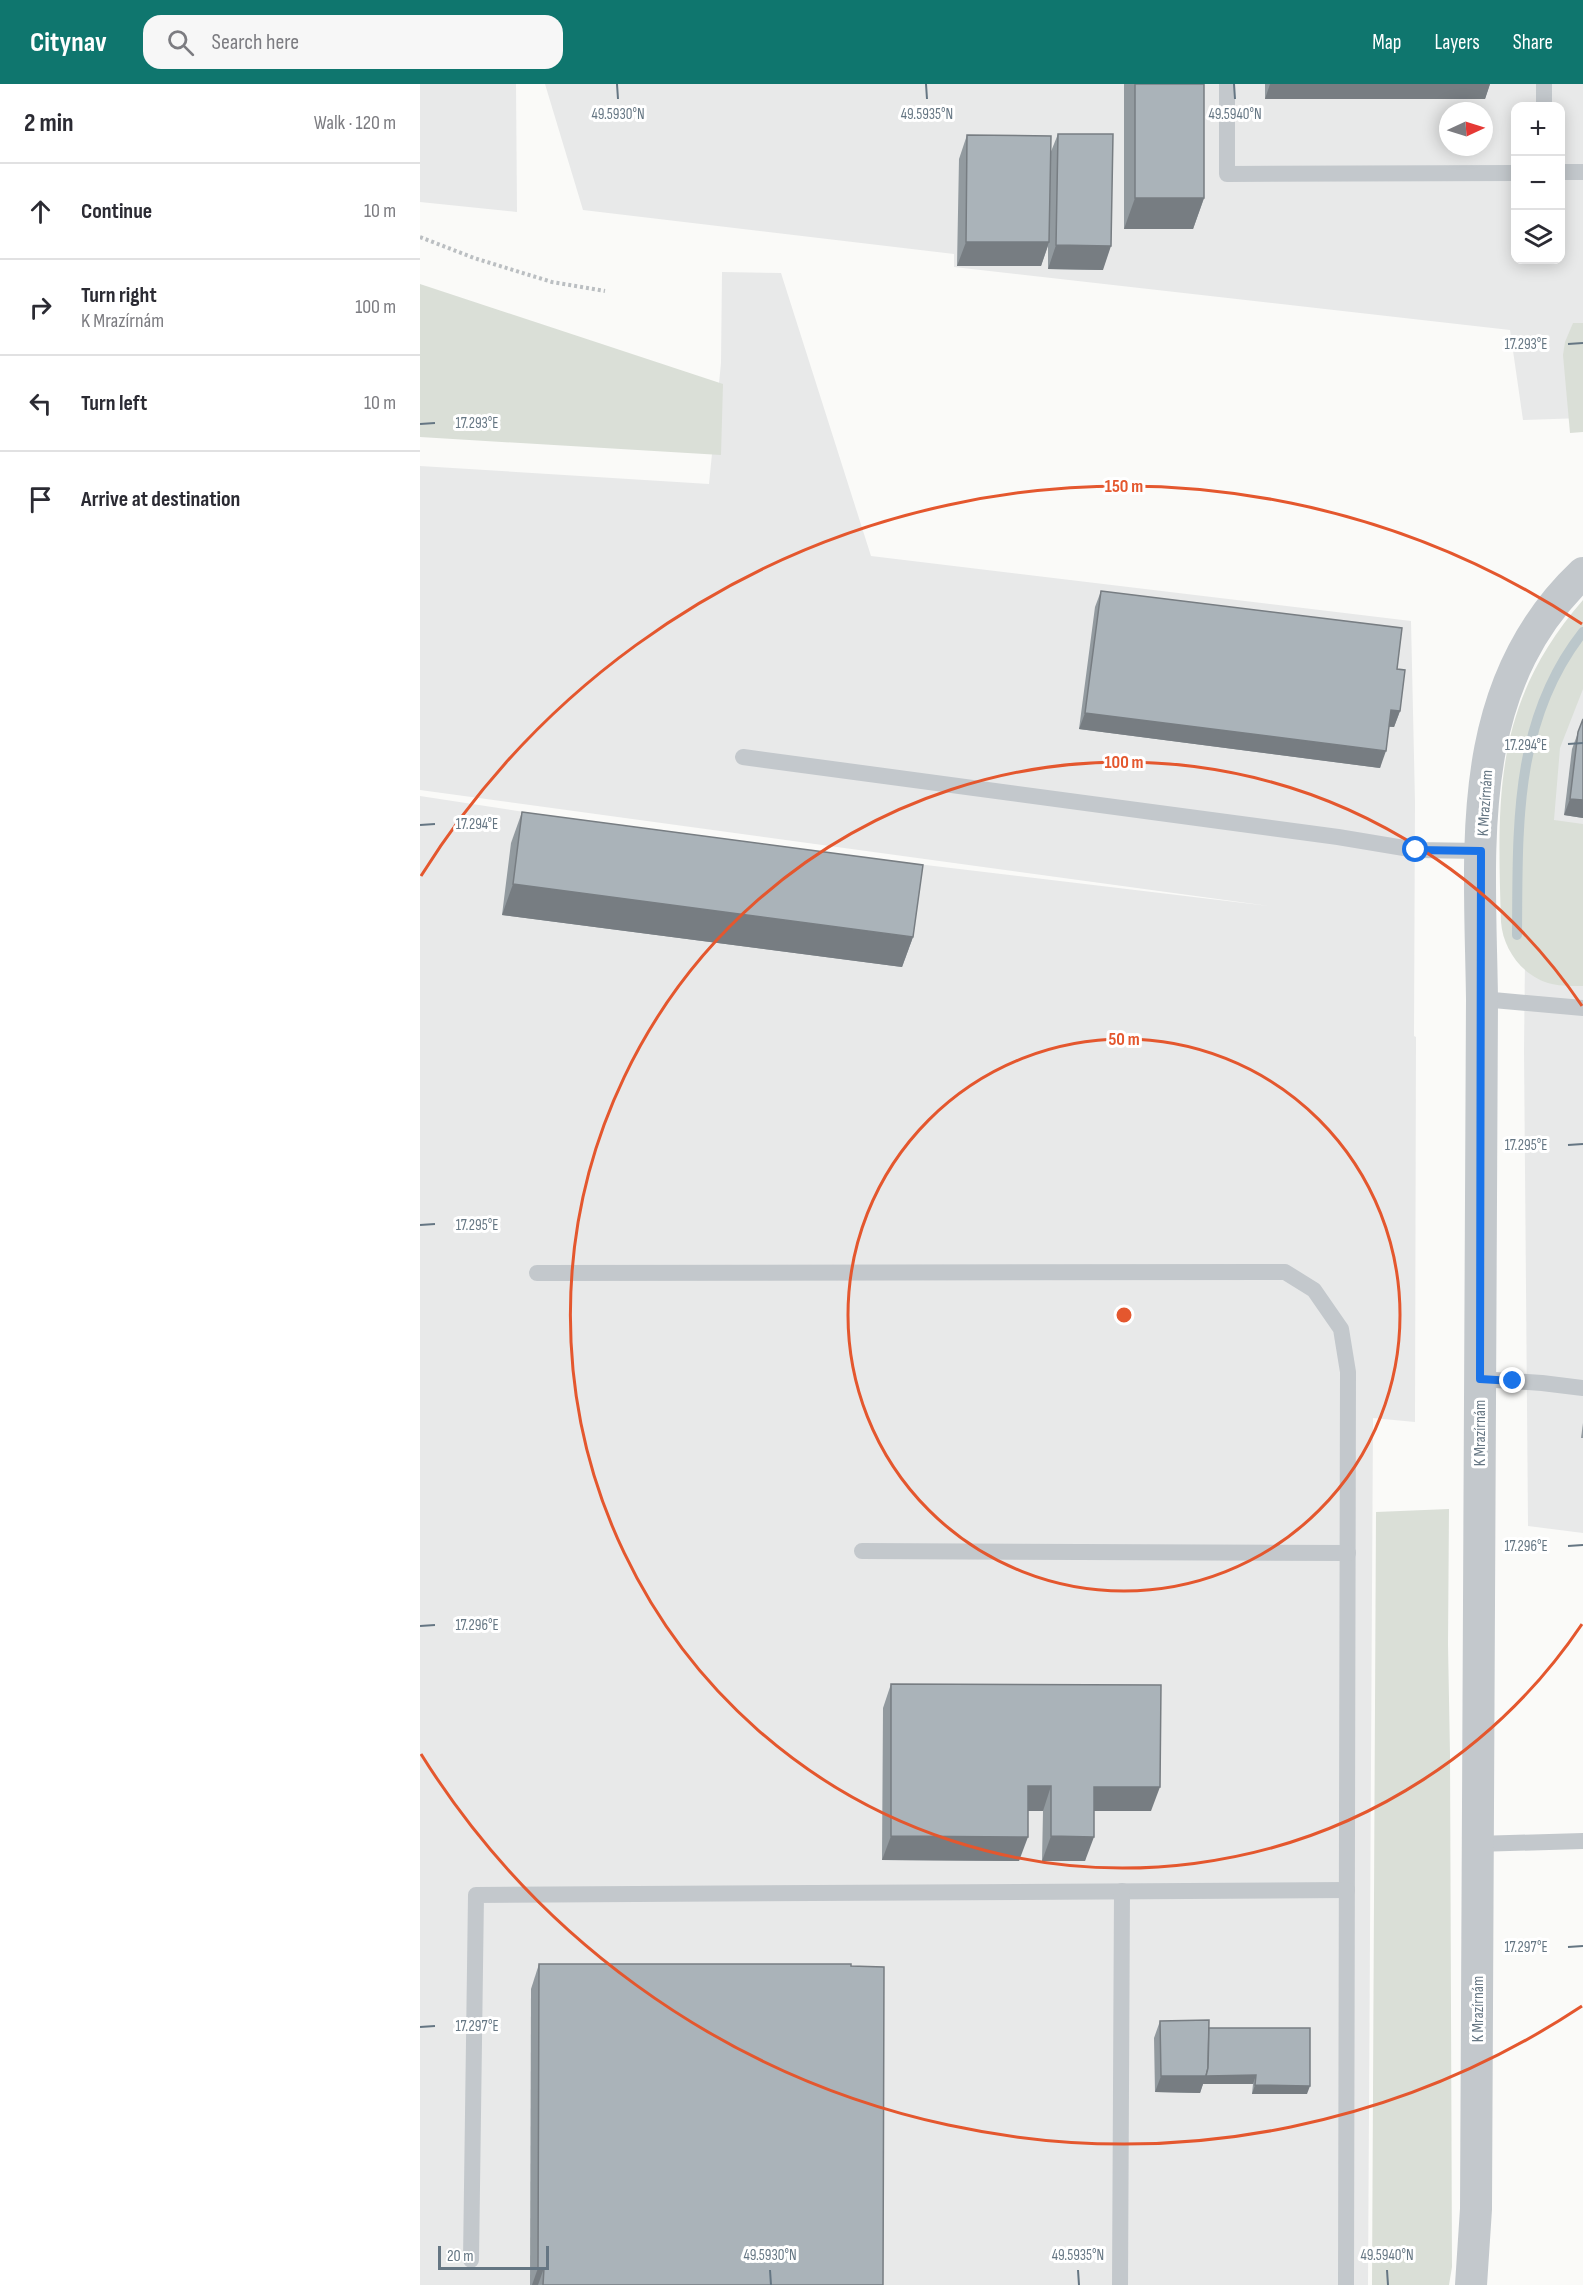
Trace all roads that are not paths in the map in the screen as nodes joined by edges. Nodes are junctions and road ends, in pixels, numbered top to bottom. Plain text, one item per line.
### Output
1 (1227, 84) edge
2 (1544, 84) edge
3 (1544, 102) edge
4 (1511, 172) edge
5 (1565, 172) edge
6 (1583, 172) edge
7 (1583, 573) edge
8 (743, 757) dead end
9 (1481, 851) junction
10 (1482, 999) junction
11 (1583, 1008) edge
12 (537, 1273) dead end
13 (1480, 1379) junction
14 (1583, 1388) edge
15 (862, 1551) dead end
16 (1348, 1553) junction
17 (1583, 1841) edge
18 (1476, 1844) junction
19 (1347, 1890) junction
20 (1122, 1891) junction
21 (471, 2260) dead end
22 (1120, 2285) edge
23 (1346, 2285) edge
24 (1471, 2285) edge

1 - 4 lane
2 - 3 lane
5 - 6 lane
7 - 9 street, K Mrazírnám
8 - 9 lane
9 - 10 street, K Mrazírnám
10 - 11 lane
10 - 13 street, K Mrazírnám
12 - 16 lane
13 - 14 lane
13 - 18 street, K Mrazírnám
15 - 16 lane
16 - 19 lane
17 - 18 lane
18 - 24 street, K Mrazírnám
19 - 20 lane
19 - 23 lane
20 - 21 lane
20 - 22 lane

